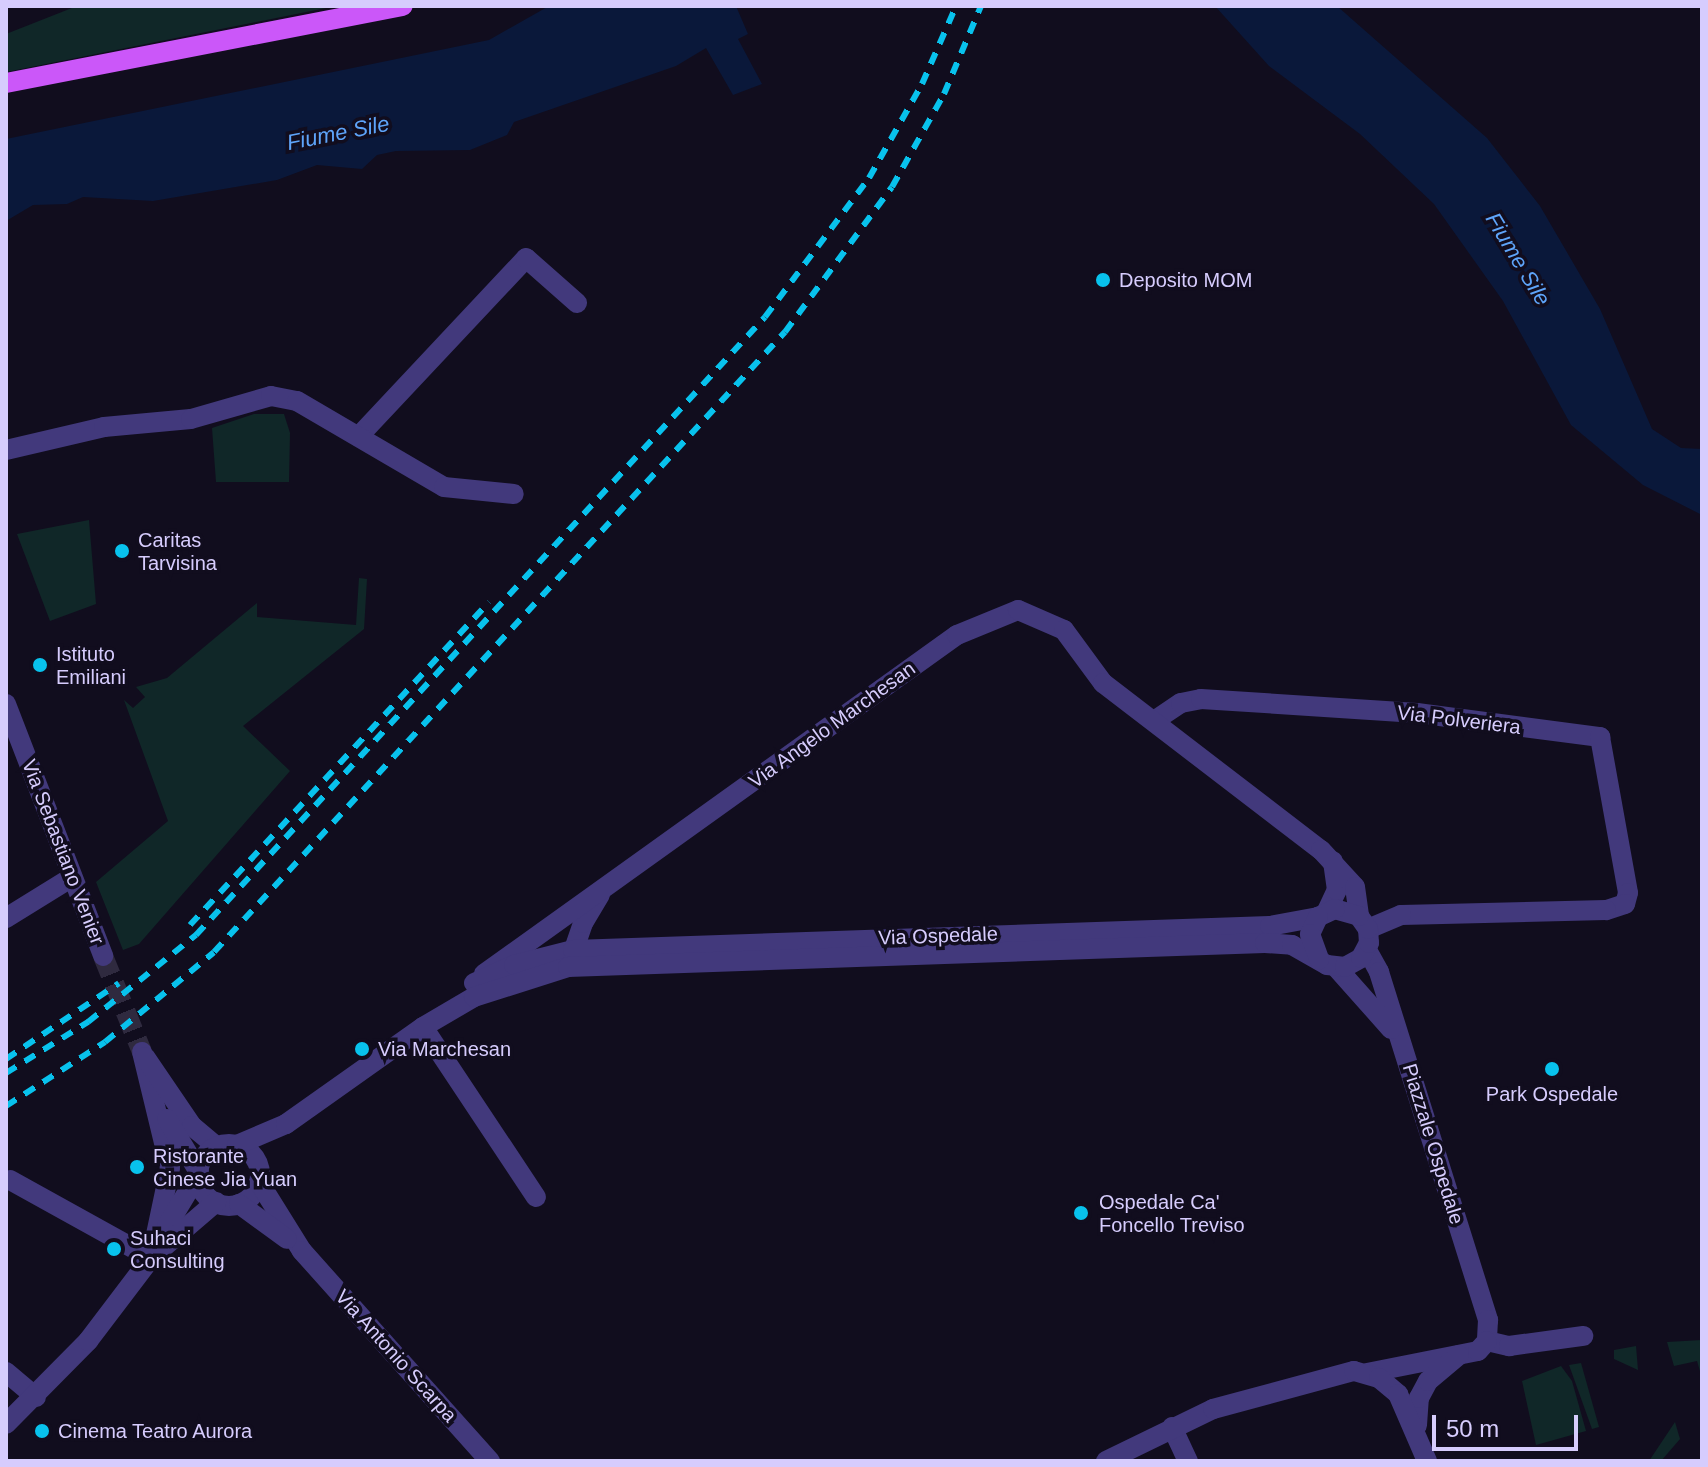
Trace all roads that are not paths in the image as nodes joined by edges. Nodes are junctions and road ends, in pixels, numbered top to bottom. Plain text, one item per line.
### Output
1 (403, 6) edge
2 (6, 83) edge
3 (577, 303) dead end
4 (359, 436) junction
5 (6, 450) edge
6 (514, 494) dead end
7 (6, 704) edge
8 (1154, 721) junction
9 (1333, 861) junction
10 (72, 877) junction
11 (604, 890) junction
12 (1323, 914) junction
13 (6, 918) edge
14 (555, 921) junction
15 (1363, 922) junction
16 (1367, 950) junction
17 (572, 954) junction
18 (103, 956) tunnel mouth
19 (1328, 963) junction
20 (467, 987) junction
21 (423, 1027) junction
22 (1404, 1050) junction
23 (142, 1052) junction
24 (286, 1124) junction
25 (227, 1146) junction
26 (199, 1173) junction
27 (259, 1175) junction
28 (10, 1180) dead end
29 (536, 1197) dead end
30 (216, 1202) junction
31 (239, 1204) junction
32 (302, 1251) junction
33 (151, 1258) junction
34 (1583, 1336) dead end
35 (1487, 1341) junction
36 (1461, 1354) junction
37 (1398, 1363) junction
38 (6, 1372) edge
39 (1367, 1373) junction
40 (1390, 1385) junction
41 (36, 1397) junction
42 (6, 1424) edge
43 (1172, 1427) junction
44 (1416, 1429) junction
45 (490, 1461) edge
46 (1106, 1461) edge
47 (1188, 1461) edge
48 (1427, 1461) edge

1 - 2 main road
3 - 4 street
4 - 5 street
4 - 6 street
7 - 10 street, Via Sebastiano Venier
8 - 9 street
8 - 11 street, Via Angelo Marchesan
8 - 15 street, Via Polveriera
9 - 12 street
9 - 15 street
10 - 13 street
10 - 18 street, Via Sebastiano Venier
11 - 14 street, Via Angelo Marchesan
11 - 17 street, Via Angelo Marchesan
12 - 15 street
12 - 17 street, Via Ospedale
12 - 19 street
14 - 17 street
14 - 20 street, Via Angelo Marchesan
15 - 16 street, Piazzale Ospedale
16 - 19 street
16 - 22 street, Piazzale Ospedale
17 - 19 street
17 - 20 street
17 - 21 street
19 - 22 street
20 - 21 street
21 - 24 street
21 - 29 street
22 - 35 street, Piazzale Ospedale
23 - 25 street
23 - 26 street
23 - 33 street
24 - 25 street
24 - 27 street
25 - 26 street
25 - 27 street
26 - 30 street
26 - 33 street
27 - 31 street
27 - 32 street, Via Antonio Scarpa
28 - 33 street
30 - 31 street
30 - 33 street
31 - 32 street, Via Antonio Scarpa
32 - 45 street, Via Antonio Scarpa
33 - 41 street
34 - 35 street
35 - 36 street
36 - 37 street
36 - 44 street
37 - 39 street
37 - 40 street
38 - 41 street
39 - 40 street
39 - 43 street
40 - 44 street
41 - 42 street
43 - 46 street
43 - 47 street
44 - 48 street

